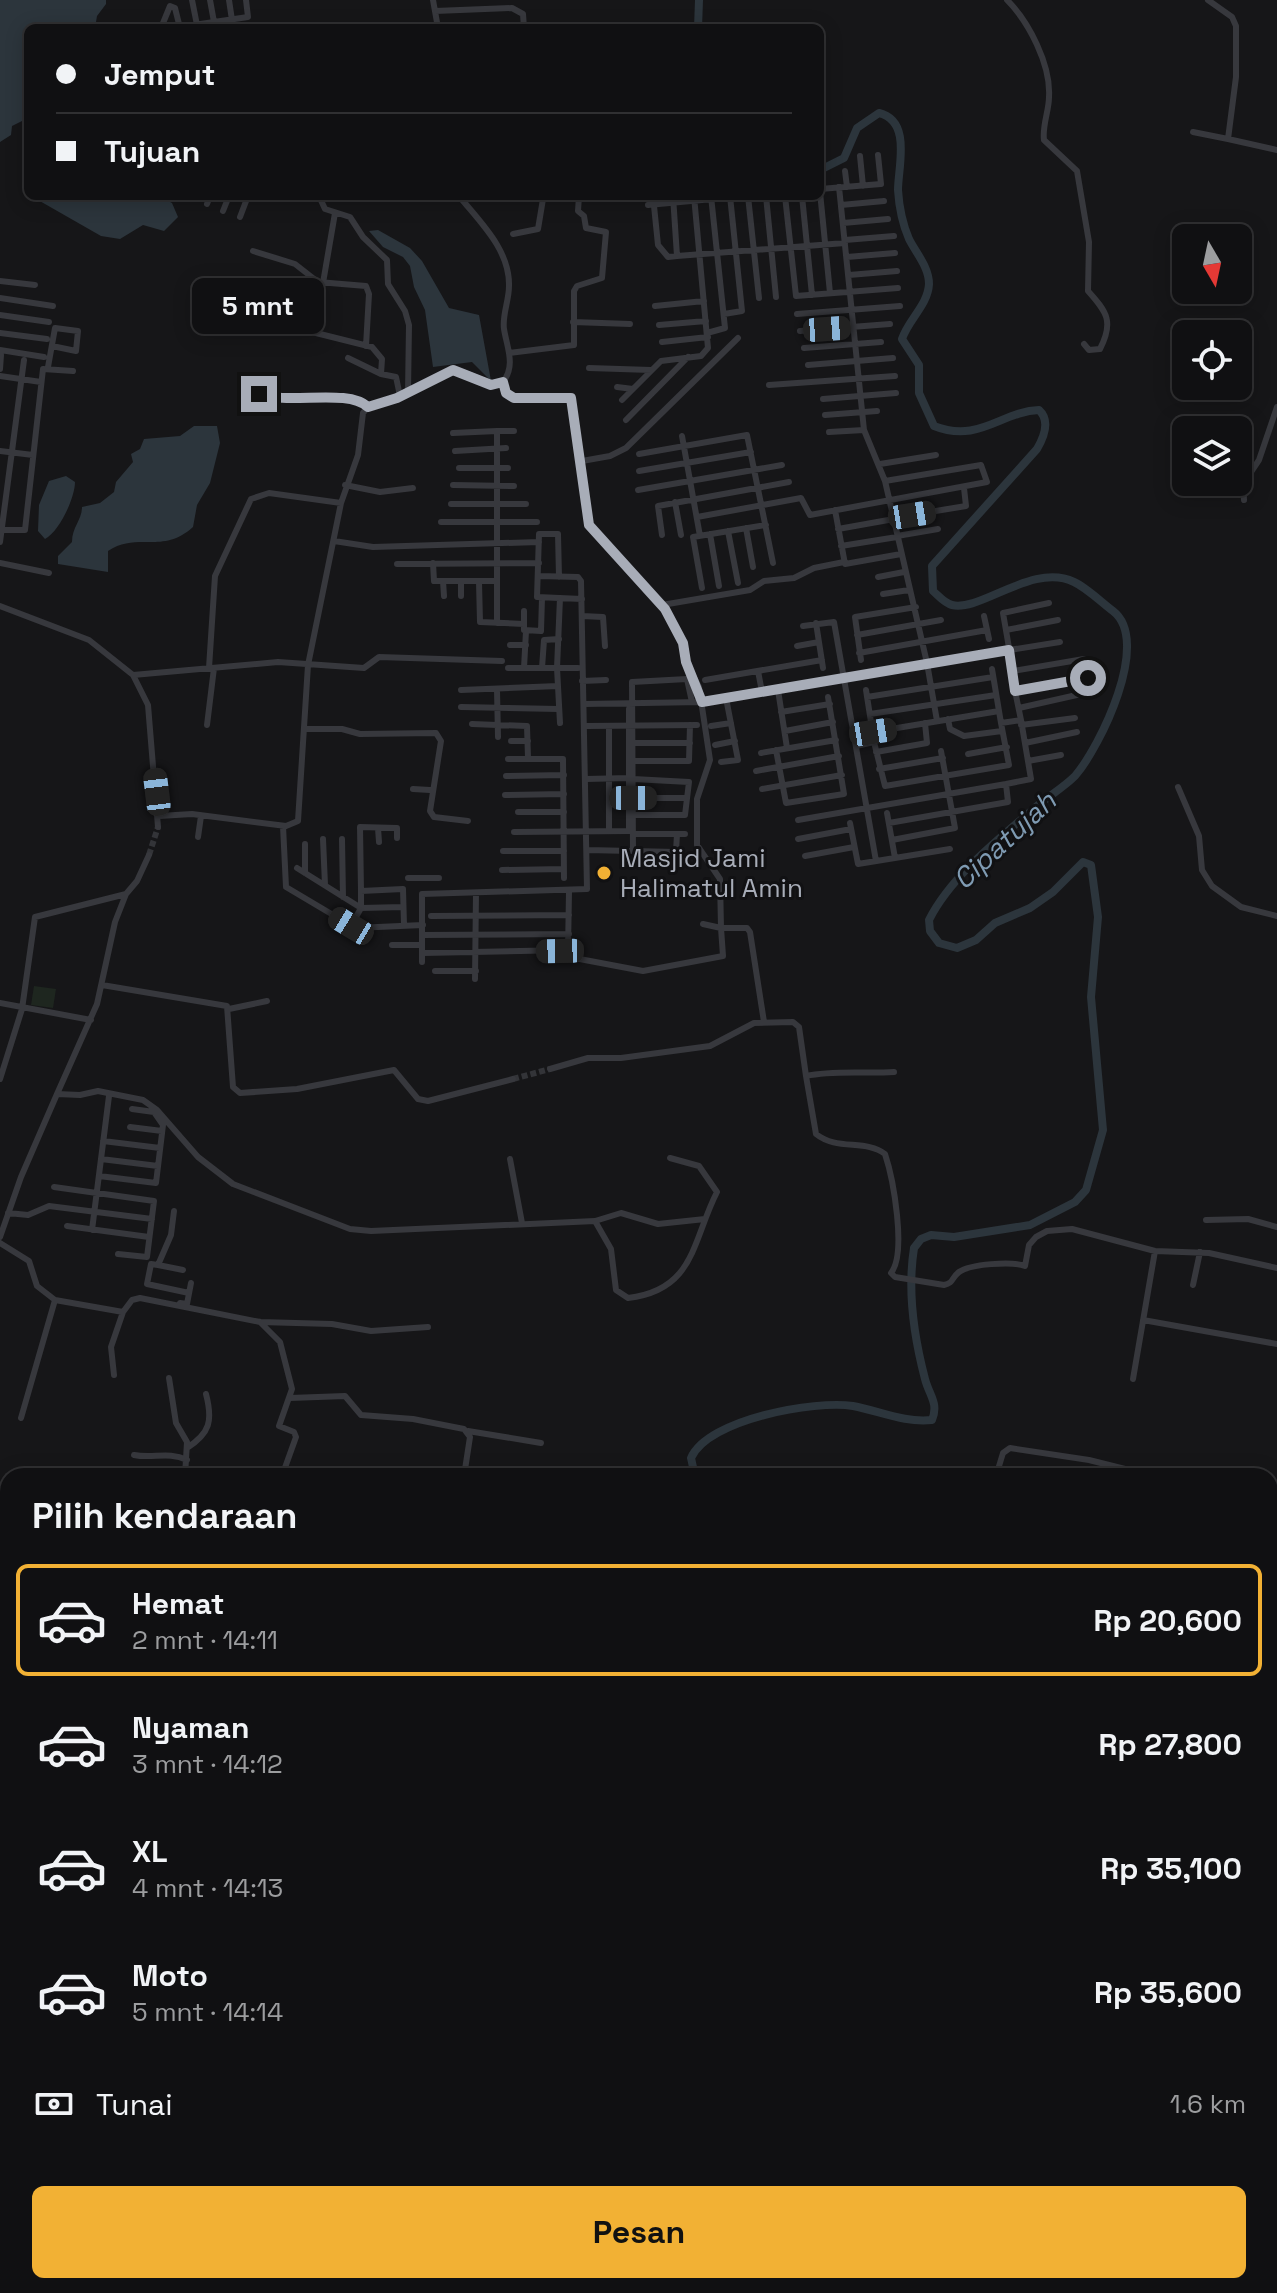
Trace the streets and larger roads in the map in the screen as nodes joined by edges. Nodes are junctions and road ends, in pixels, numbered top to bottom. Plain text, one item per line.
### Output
1 (192, 0) edge
2 (210, 0) edge
3 (229, 0) edge
4 (246, 0) edge
5 (433, 0) edge
6 (1007, 0) edge
7 (1208, 0) edge
8 (435, 11) junction
9 (248, 17) junction
10 (232, 20) junction
11 (214, 22) junction
12 (163, 24) edge
13 (179, 24) edge
14 (197, 24) edge
15 (203, 24) edge
16 (249, 24) edge
17 (438, 24) edge
18 (524, 24) edge
19 (1193, 132) dead end
20 (1228, 139) junction
21 (1277, 150) edge
22 (878, 155) dead end
23 (860, 156) dead end
24 (845, 171) dead end
25 (863, 186) junction
26 (843, 187) junction
27 (824, 189) edge
28 (208, 200) edge
29 (227, 200) edge
30 (246, 200) edge
31 (320, 200) edge
32 (461, 200) edge
33 (543, 200) edge
34 (578, 200) edge
35 (652, 200) edge
36 (673, 200) edge
37 (694, 200) edge
38 (711, 200) edge
39 (730, 200) edge
40 (747, 200) edge
41 (766, 200) edge
42 (785, 200) edge
43 (802, 200) edge
44 (821, 200) edge
45 (884, 201) dead end
46 (207, 204) dead end
47 (651, 205) junction
48 (841, 205) junction
49 (223, 211) dead end
50 (335, 213) junction
51 (240, 217) dead end
52 (888, 219) dead end
53 (843, 223) junction
54 (513, 234) dead end
55 (894, 236) dead end
56 (845, 242) junction
57 (825, 245) junction
58 (807, 246) junction
59 (789, 248) junction
60 (771, 249) junction
61 (253, 251) dead end
62 (754, 251) junction
63 (736, 252) junction
64 (895, 253) dead end
65 (717, 254) junction
66 (700, 255) junction
67 (677, 256) junction
68 (847, 257) junction
69 (897, 271) dead end
70 (849, 275) junction
71 (0, 281) edge
72 (323, 283) junction
73 (35, 285) dead end
74 (898, 288) dead end
75 (851, 292) junction
76 (830, 293) junction
77 (812, 295) junction
78 (776, 297) dead end
79 (0, 298) edge
80 (759, 298) dead end
81 (704, 301) junction
82 (53, 306) dead end
83 (655, 306) dead end
84 (900, 306) dead end
85 (853, 310) junction
86 (724, 314) junction
87 (797, 314) dead end
88 (0, 315) edge
89 (706, 321) junction
90 (49, 322) dead end
91 (573, 322) junction
92 (630, 324) dead end
93 (890, 324) dead end
94 (659, 325) dead end
95 (855, 327) junction
96 (296, 328) dead end
97 (800, 331) dead end
98 (0, 333) edge
99 (708, 335) junction
100 (738, 338) dead end
101 (47, 339) dead end
102 (662, 342) dead end
103 (881, 342) dead end
104 (856, 344) junction
105 (1084, 344) dead end
106 (52, 346) junction
107 (366, 346) junction
108 (804, 348) dead end
109 (1, 353) edge
110 (509, 353) junction
111 (44, 357) dead end
112 (688, 357) junction
113 (348, 358) dead end
114 (893, 358) dead end
115 (24, 360) dead end
116 (858, 361) junction
117 (808, 365) dead end
118 (48, 367) junction
119 (589, 368) dead end
120 (0, 369) edge
121 (651, 370) junction
122 (73, 371) dead end
123 (381, 374) junction
124 (0, 376) edge
125 (895, 376) dead end
126 (859, 378) junction
127 (22, 379) junction
128 (41, 382) junction
129 (503, 382) junction
130 (769, 385) dead end
131 (617, 387) dead end
132 (633, 389) junction
133 (408, 392) junction
134 (896, 393) dead end
135 (259, 394) dead end
136 (400, 396) junction
137 (861, 396) junction
138 (823, 399) dead end
139 (622, 400) dead end
140 (368, 407) junction
141 (1277, 407) edge
142 (877, 411) dead end
143 (863, 412) junction
144 (825, 415) dead end
145 (626, 420) dead end
146 (864, 430) junction
147 (497, 431) junction
148 (514, 431) dead end
149 (829, 432) dead end
150 (453, 433) dead end
151 (682, 436) dead end
152 (683, 446) junction
153 (497, 448) junction
154 (506, 448) dead end
155 (0, 451) edge
156 (455, 451) dead end
157 (751, 452) junction
158 (14, 453) junction
159 (639, 454) dead end
160 (33, 455) junction
161 (936, 455) dead end
162 (582, 461) junction
163 (687, 463) junction
164 (880, 464) junction
165 (782, 465) dead end
166 (459, 468) dead end
167 (497, 468) junction
168 (508, 468) dead end
169 (754, 470) junction
170 (639, 471) dead end
171 (690, 481) junction
172 (885, 481) junction
173 (789, 482) dead end
174 (345, 485) junction
175 (453, 485) dead end
176 (497, 485) junction
177 (514, 486) dead end
178 (413, 488) dead end
179 (757, 488) junction
180 (964, 488) junction
181 (638, 490) dead end
182 (693, 499) junction
183 (1244, 500) dead end
184 (889, 501) junction
185 (675, 502) junction
186 (341, 503) junction
187 (451, 504) dead end
188 (496, 504) junction
189 (526, 504) dead end
190 (760, 506) junction
191 (835, 510) junction
192 (697, 517) junction
193 (894, 518) junction
194 (441, 522) dead end
195 (498, 522) junction
196 (537, 522) dead end
197 (766, 525) junction
198 (746, 528) junction
199 (838, 529) junction
200 (938, 529) dead end
201 (3, 530) junction
202 (728, 531) junction
203 (710, 534) junction
204 (662, 535) dead end
205 (681, 535) dead end
206 (700, 536) junction
207 (897, 536) junction
208 (334, 541) junction
209 (0, 542) edge
210 (539, 542) junction
211 (434, 543) junction
212 (497, 543) junction
213 (841, 546) junction
214 (901, 554) junction
215 (844, 562) junction
216 (0, 563) edge
217 (434, 563) junction
218 (497, 563) junction
219 (539, 563) junction
220 (773, 563) dead end
221 (397, 564) dead end
222 (753, 567) dead end
223 (904, 572) junction
224 (49, 573) dead end
225 (539, 576) junction
226 (559, 577) junction
227 (878, 577) dead end
228 (443, 581) junction
229 (461, 581) junction
230 (497, 581) junction
231 (479, 582) junction
232 (738, 583) dead end
233 (719, 586) dead end
234 (702, 588) dead end
235 (909, 590) junction
236 (883, 594) dead end
237 (444, 596) dead end
238 (461, 596) dead end
239 (542, 598) junction
240 (560, 598) junction
241 (582, 599) junction
242 (1049, 603) dead end
243 (662, 605) junction
244 (0, 606) edge
245 (916, 607) junction
246 (524, 611) dead end
247 (582, 616) junction
248 (984, 616) dead end
249 (941, 620) dead end
250 (1058, 620) dead end
251 (497, 623) junction
252 (816, 623) junction
253 (920, 624) junction
254 (803, 626) dead end
255 (525, 627) junction
256 (542, 629) junction
257 (987, 630) junction
258 (1006, 630) junction
259 (857, 635) junction
260 (559, 639) junction
261 (989, 639) dead end
262 (544, 640) junction
263 (819, 642) junction
264 (923, 642) junction
265 (1060, 642) dead end
266 (510, 645) dead end
267 (526, 645) junction
268 (605, 646) dead end
269 (797, 646) dead end
270 (1009, 650) junction
271 (1084, 659) dead end
272 (927, 663) junction
273 (308, 665) junction
274 (525, 667) junction
275 (212, 668) junction
276 (542, 668) junction
277 (557, 668) junction
278 (578, 668) dead end
279 (758, 671) junction
280 (1013, 671) junction
281 (133, 675) junction
282 (844, 677) junction
283 (606, 680) dead end
284 (705, 680) dead end
285 (582, 681) junction
286 (558, 686) junction
287 (931, 686) junction
288 (461, 690) dead end
289 (497, 690) junction
290 (778, 690) junction
291 (1015, 691) junction
292 (762, 692) junction
293 (996, 695) junction
294 (726, 698) junction
295 (692, 702) junction
296 (702, 702) junction
297 (631, 703) junction
298 (934, 703) junction
299 (584, 704) junction
300 (461, 707) dead end
301 (497, 708) junction
302 (1019, 708) junction
303 (558, 709) junction
304 (999, 711) junction
305 (781, 712) junction
306 (870, 714) junction
307 (1075, 718) dead end
308 (948, 719) junction
309 (937, 721) junction
310 (833, 722) junction
311 (560, 723) dead end
312 (731, 723) junction
313 (925, 723) junction
314 (1021, 723) junction
315 (472, 724) dead end
316 (207, 725) dead end
317 (498, 725) junction
318 (587, 726) junction
319 (609, 726) junction
320 (631, 726) junction
321 (711, 726) dead end
322 (1002, 727) junction
323 (305, 729) junction
324 (785, 731) junction
325 (873, 732) junction
326 (1077, 732) dead end
327 (498, 737) dead end
328 (836, 740) junction
329 (511, 741) dead end
330 (528, 741) junction
331 (735, 741) junction
332 (874, 742) junction
333 (633, 743) junction
334 (690, 743) junction
335 (1025, 743) junction
336 (715, 745) dead end
337 (856, 746) junction
338 (1007, 747) junction
339 (787, 748) junction
340 (776, 750) junction
341 (876, 752) junction
342 (761, 753) dead end
343 (968, 754) dead end
344 (1061, 755) dead end
345 (839, 756) junction
346 (528, 758) junction
347 (508, 759) dead end
348 (633, 761) junction
349 (1028, 761) junction
350 (721, 762) dead end
351 (779, 768) junction
352 (879, 769) junction
353 (756, 771) dead end
354 (564, 775) junction
355 (842, 775) junction
356 (506, 776) dead end
357 (946, 776) junction
358 (609, 778) junction
359 (586, 779) junction
360 (631, 779) junction
361 (1006, 784) junction
362 (782, 786) junction
363 (1178, 787) dead end
364 (413, 789) dead end
365 (762, 789) dead end
366 (430, 790) junction
367 (564, 794) junction
368 (949, 794) junction
369 (505, 795) dead end
370 (633, 798) junction
371 (686, 798) junction
372 (867, 809) junction
373 (952, 811) junction
374 (518, 812) dead end
375 (564, 812) junction
376 (887, 813) dead end
377 (633, 815) junction
378 (159, 816) junction
379 (201, 816) junction
380 (798, 820) dead end
381 (468, 821) dead end
382 (889, 823) junction
383 (286, 826) junction
384 (158, 827) tunnel mouth
385 (378, 828) junction
386 (587, 831) junction
387 (609, 831) junction
388 (514, 832) dead end
389 (564, 832) junction
390 (633, 834) junction
391 (198, 837) dead end
392 (397, 838) dead end
393 (323, 839) dead end
394 (342, 839) dead end
395 (798, 839) dead end
396 (892, 840) junction
397 (379, 842) dead end
398 (305, 844) dead end
399 (854, 847) junction
400 (950, 849) dead end
401 (587, 850) junction
402 (503, 851) dead end
403 (564, 851) junction
404 (631, 851) junction
405 (149, 855) tunnel mouth
406 (805, 856) dead end
407 (895, 858) junction
408 (876, 861) junction
409 (297, 868) dead end
410 (564, 869) junction
411 (502, 870) dead end
412 (305, 873) junction
413 (408, 878) dead end
414 (422, 878) junction
415 (439, 878) dead end
416 (564, 878) dead end
417 (325, 885) junction
418 (361, 891) junction
419 (569, 892) junction
420 (476, 893) junction
421 (126, 894) junction
422 (422, 894) junction
423 (343, 897) junction
424 (403, 907) junction
425 (361, 908) junction
426 (569, 915) junction
427 (431, 916) dead end
428 (476, 916) junction
429 (1277, 916) edge
430 (703, 924) dead end
431 (404, 925) junction
432 (423, 925) junction
433 (351, 926) junction
434 (721, 928) junction
435 (476, 934) junction
436 (569, 934) junction
437 (422, 935) junction
438 (392, 945) dead end
439 (422, 945) junction
440 (566, 950) junction
441 (423, 953) junction
442 (476, 953) junction
443 (422, 962) dead end
444 (435, 971) dead end
445 (102, 985) junction
446 (267, 1001) dead end
447 (0, 1003) edge
448 (22, 1009) junction
449 (229, 1009) junction
450 (91, 1020) junction
451 (764, 1022) junction
452 (550, 1069) tunnel mouth
453 (894, 1072) dead end
454 (806, 1076) junction
455 (0, 1079) edge
456 (513, 1079) tunnel mouth
457 (57, 1094) junction
458 (109, 1096) dead end
459 (132, 1109) dead end
460 (130, 1127) dead end
461 (162, 1131) junction
462 (103, 1141) junction
463 (160, 1148) junction
464 (670, 1158) dead end
465 (101, 1159) junction
466 (510, 1159) dead end
467 (158, 1166) junction
468 (99, 1176) junction
469 (54, 1187) dead end
470 (97, 1194) junction
471 (174, 1211) dead end
472 (94, 1212) junction
473 (11, 1213) junction
474 (152, 1219) junction
475 (705, 1219) junction
476 (1206, 1220) dead end
477 (595, 1221) junction
478 (522, 1223) junction
479 (67, 1226) dead end
480 (1277, 1227) edge
481 (92, 1230) junction
482 (0, 1237) edge
483 (149, 1237) junction
484 (0, 1243) edge
485 (1155, 1251) junction
486 (1200, 1252) junction
487 (118, 1254) dead end
488 (152, 1262) junction
489 (1277, 1268) edge
490 (183, 1270) dead end
491 (191, 1283) dead end
492 (1193, 1285) dead end
493 (189, 1293) junction
494 (145, 1295) dead end
495 (55, 1300) junction
496 (123, 1312) junction
497 (1143, 1320) junction
498 (260, 1322) junction
499 (428, 1327) dead end
500 (1277, 1344) edge
501 (114, 1375) dead end
502 (169, 1378) dead end
503 (1133, 1379) dead end
504 (206, 1394) dead end
505 (290, 1398) junction
506 (21, 1418) dead end
507 (468, 1431) junction
508 (541, 1443) dead end
509 (187, 1448) junction
510 (134, 1455) dead end
511 (187, 1460) junction
512 (186, 1468) edge
513 (285, 1468) edge
514 (465, 1468) edge
515 (998, 1468) edge
516 (1121, 1468) edge
517 (0, 1575) edge
518 (0, 1608) edge

1 - 14 street
2 - 11 street
3 - 10 street
4 - 9 street
5 - 8 street
6 - 105 street
7 - 20 street
8 - 17 street
8 - 18 street
9 - 10 street
9 - 16 street
10 - 11 street
11 - 15 street
12 - 13 street
19 - 20 street
20 - 21 street
22 - 25 street
23 - 25 street
24 - 26 street
25 - 26 street
26 - 27 street
26 - 48 street
28 - 46 street
29 - 49 street
30 - 51 street
31 - 50 street
32 - 110 street
33 - 54 street
34 - 91 street
35 - 47 street
36 - 47 street
36 - 67 street
37 - 66 street
38 - 65 street
39 - 63 street
40 - 62 street
41 - 60 street
42 - 59 street
43 - 58 street
44 - 57 street
45 - 48 street
47 - 67 street
48 - 53 street
50 - 72 street
50 - 133 street
52 - 53 street
53 - 56 street
55 - 56 street
56 - 57 street
56 - 68 street
57 - 58 street
57 - 76 street
58 - 59 street
58 - 77 street
59 - 60 street
59 - 77 street
60 - 62 street
60 - 78 street
61 - 72 street
62 - 63 street
62 - 80 street
63 - 65 street
63 - 86 street
64 - 68 street
65 - 66 street
65 - 86 street
66 - 67 street
66 - 81 street
68 - 70 street
69 - 70 street
70 - 75 street
71 - 73 street
72 - 107 street
74 - 75 street
75 - 76 street
75 - 85 street
76 - 77 street
79 - 82 street
81 - 83 street
81 - 89 street
84 - 85 street
85 - 87 street
85 - 95 street
86 - 99 street
88 - 90 street
89 - 94 street
89 - 99 street
91 - 92 street
91 - 110 street
93 - 95 street
95 - 97 street
95 - 104 street
96 - 107 street
98 - 101 street
99 - 102 street
99 - 112 street
100 - 162 street
103 - 104 street
104 - 108 street
104 - 116 street
106 - 106 street
106 - 118 street
107 - 123 street
109 - 111 street
109 - 120 street
110 - 129 street
112 - 121 street
112 - 145 street
113 - 123 street
114 - 116 street
115 - 127 street
116 - 117 street
116 - 126 street
118 - 122 street
118 - 128 street
119 - 121 street
121 - 132 street
123 - 136 street
124 - 127 street
125 - 126 street
126 - 130 street
126 - 137 street
127 - 128 street
127 - 158 street
128 - 160 street
129 - 133 street
129 - 162 street
131 - 132 street
132 - 139 street
133 - 136 street
134 - 137 street
135 - 140 street
136 - 140 street
137 - 138 street
137 - 143 street
140 - 174 street
141 - 183 street
142 - 143 street
143 - 144 street
143 - 146 street
146 - 149 street
146 - 164 street
147 - 148 street
147 - 150 street
147 - 153 street
151 - 152 street
152 - 157 street
152 - 159 street
152 - 163 street
153 - 154 street
153 - 156 street
153 - 167 street
155 - 158 street
157 - 163 street
157 - 169 street
158 - 160 street
158 - 201 street
160 - 201 street
161 - 164 street
162 - 243 street
163 - 170 street
163 - 171 street
164 - 172 street
165 - 169 street
166 - 167 street
167 - 168 street
167 - 176 street
169 - 171 street
169 - 179 street
171 - 181 street
171 - 182 street
172 - 180 street
172 - 184 street
173 - 179 street
174 - 178 street
174 - 186 street
175 - 176 street
176 - 177 street
176 - 188 street
179 - 182 street
179 - 190 street
180 - 184 street
180 - 193 street
182 - 185 street
182 - 192 street
184 - 191 street
184 - 193 street
185 - 204 street
185 - 205 street
186 - 208 street
186 - 275 street
187 - 188 street
188 - 189 street
188 - 195 street
190 - 191 street
190 - 192 street
190 - 197 street
191 - 199 street
192 - 206 street
193 - 199 street
193 - 207 street
194 - 195 street
195 - 196 street
195 - 212 street
197 - 198 street
197 - 220 street
198 - 202 street
198 - 222 street
199 - 213 street
200 - 207 street
201 - 209 street
202 - 203 street
202 - 232 street
203 - 206 street
203 - 233 street
206 - 234 street
207 - 213 street
207 - 214 street
208 - 211 street
208 - 273 street
210 - 212 street
210 - 219 street
210 - 226 street
211 - 212 street
211 - 217 street
212 - 218 street
213 - 215 street
214 - 215 street
214 - 223 street
215 - 243 street
216 - 224 street
217 - 218 street
217 - 221 street
217 - 228 street
218 - 219 street
218 - 230 street
219 - 225 street
223 - 227 street
223 - 235 street
225 - 226 street
225 - 239 street
226 - 241 street
228 - 229 street
228 - 237 street
229 - 231 street
229 - 238 street
230 - 231 street
230 - 251 street
231 - 251 street
235 - 236 street
235 - 245 street
239 - 240 street
239 - 256 street
240 - 241 street
240 - 260 street
241 - 247 street
242 - 258 street
243 - 296 street
244 - 281 street
245 - 253 street
245 - 259 street
246 - 255 street
247 - 268 street
247 - 285 street
248 - 257 street
249 - 253 street
250 - 258 street
251 - 255 street
252 - 254 street
252 - 263 street
252 - 282 street
253 - 259 street
253 - 264 street
255 - 256 street
255 - 267 street
256 - 262 street
257 - 261 street
257 - 264 street
258 - 270 street
259 - 264 street
260 - 262 street
260 - 277 street
262 - 276 street
263 - 269 street
263 - 279 street
264 - 272 street
265 - 270 street
266 - 267 street
267 - 274 street
270 - 272 street
270 - 280 street
271 - 280 street
272 - 282 street
272 - 287 street
273 - 274 street
273 - 275 street
273 - 323 street
274 - 276 street
275 - 281 street
275 - 316 street
276 - 277 street
277 - 278 street
277 - 286 street
279 - 284 street
279 - 292 street
280 - 291 street
281 - 378 street
282 - 290 street
282 - 337 street
283 - 285 street
285 - 299 street
286 - 289 street
286 - 303 street
287 - 293 street
287 - 298 street
287 - 306 street
288 - 289 street
289 - 301 street
290 - 292 street
290 - 305 street
291 - 302 street
291 - 302 street
292 - 294 street
293 - 298 street
293 - 304 street
294 - 296 street
294 - 312 street
295 - 296 street
295 - 297 street
295 - 297 street
296 - 434 street
297 - 299 street
297 - 320 street
298 - 306 street
298 - 309 street
299 - 318 street
300 - 301 street
301 - 303 street
301 - 317 street
302 - 314 street
303 - 311 street
304 - 308 street
304 - 322 street
305 - 310 street
305 - 324 street
306 - 325 street
307 - 314 street
308 - 309 street
308 - 322 street
309 - 313 street
310 - 324 street
310 - 328 street
312 - 321 street
312 - 331 street
313 - 325 street
313 - 341 street
314 - 322 street
314 - 335 street
315 - 317 street
317 - 327 street
317 - 330 street
318 - 319 street
318 - 359 street
319 - 320 street
319 - 358 street
320 - 333 street
320 - 334 street
320 - 360 street
322 - 338 street
323 - 366 street
323 - 383 street
324 - 339 street
325 - 332 street
326 - 335 street
328 - 339 street
328 - 345 street
329 - 330 street
330 - 346 street
331 - 336 street
331 - 350 street
332 - 337 street
332 - 341 street
333 - 334 street
333 - 348 street
334 - 348 street
335 - 349 street
337 - 372 street
338 - 343 street
338 - 357 street
339 - 340 street
340 - 342 street
340 - 351 street
341 - 352 street
344 - 349 street
345 - 351 street
345 - 355 street
346 - 347 street
346 - 354 street
348 - 360 street
349 - 361 street
351 - 353 street
351 - 362 street
352 - 357 street
352 - 357 street
354 - 356 street
354 - 367 street
355 - 362 street
355 - 362 street
357 - 368 street
358 - 359 street
358 - 360 street
358 - 387 street
359 - 386 street
360 - 370 street
360 - 371 street
360 - 387 street
361 - 368 street
361 - 373 street
362 - 365 street
363 - 429 street
364 - 366 street
366 - 381 street
367 - 369 street
367 - 375 street
368 - 372 street
368 - 373 street
370 - 371 street
370 - 377 street
371 - 377 street
372 - 380 street
372 - 408 street
373 - 382 street
373 - 396 street
374 - 375 street
375 - 389 street
376 - 382 street
377 - 390 street
378 - 379 street
378 - 384 street
379 - 383 street
379 - 391 street
382 - 396 street
383 - 433 street
385 - 392 street
385 - 397 street
385 - 418 street
386 - 387 street
386 - 389 street
386 - 401 street
388 - 389 street
389 - 403 street
390 - 404 street
390 - 404 street
393 - 417 street
394 - 423 street
395 - 399 street
396 - 407 street
398 - 412 street
399 - 406 street
399 - 408 street
400 - 407 street
401 - 404 street
401 - 419 street
402 - 403 street
403 - 410 street
405 - 421 street
407 - 408 street
409 - 412 street
410 - 411 street
410 - 416 street
412 - 417 street
413 - 414 street
414 - 415 street
414 - 422 street
417 - 423 street
418 - 424 street
418 - 425 street
419 - 420 street
419 - 426 street
420 - 422 street
420 - 428 street
421 - 445 street
421 - 448 street
422 - 432 street
423 - 425 street
424 - 425 street
424 - 431 street
425 - 433 street
426 - 428 street
426 - 436 street
427 - 428 street
428 - 435 street
430 - 434 street
431 - 432 street
431 - 433 street
432 - 437 street
434 - 440 street
434 - 451 street
435 - 436 street
435 - 437 street
435 - 442 street
436 - 440 street
437 - 439 street
438 - 439 street
439 - 441 street
440 - 442 street
441 - 442 street
441 - 443 street
442 - 444 street
445 - 449 street
445 - 450 street
446 - 449 street
447 - 448 street
448 - 450 street
448 - 455 street
449 - 456 street
450 - 457 street
451 - 452 street
451 - 454 street
453 - 454 street
454 - 485 street
457 - 473 street
457 - 478 street
458 - 462 street
459 - 461 street
460 - 461 street
461 - 463 street
462 - 463 street
462 - 465 street
463 - 467 street
464 - 475 street
465 - 467 street
465 - 468 street
466 - 478 street
467 - 468 street
468 - 470 street
469 - 470 street
470 - 472 street
470 - 474 street
471 - 488 street
472 - 473 street
472 - 474 street
472 - 481 street
473 - 482 street
474 - 483 street
475 - 477 street
475 - 477 street
476 - 480 street
477 - 478 street
479 - 481 street
481 - 483 street
483 - 488 street
484 - 495 street
485 - 486 street
485 - 497 street
486 - 489 street
486 - 492 street
487 - 488 street
488 - 490 street
488 - 493 street
491 - 493 street
493 - 494 street
495 - 496 street
495 - 506 street
496 - 498 street
496 - 501 street
497 - 500 street
497 - 503 street
498 - 499 street
498 - 505 street
502 - 509 street
504 - 509 street
505 - 507 street
505 - 513 street
507 - 508 street
507 - 514 street
509 - 511 street
510 - 511 street
511 - 512 street
515 - 516 street
517 - 518 street

